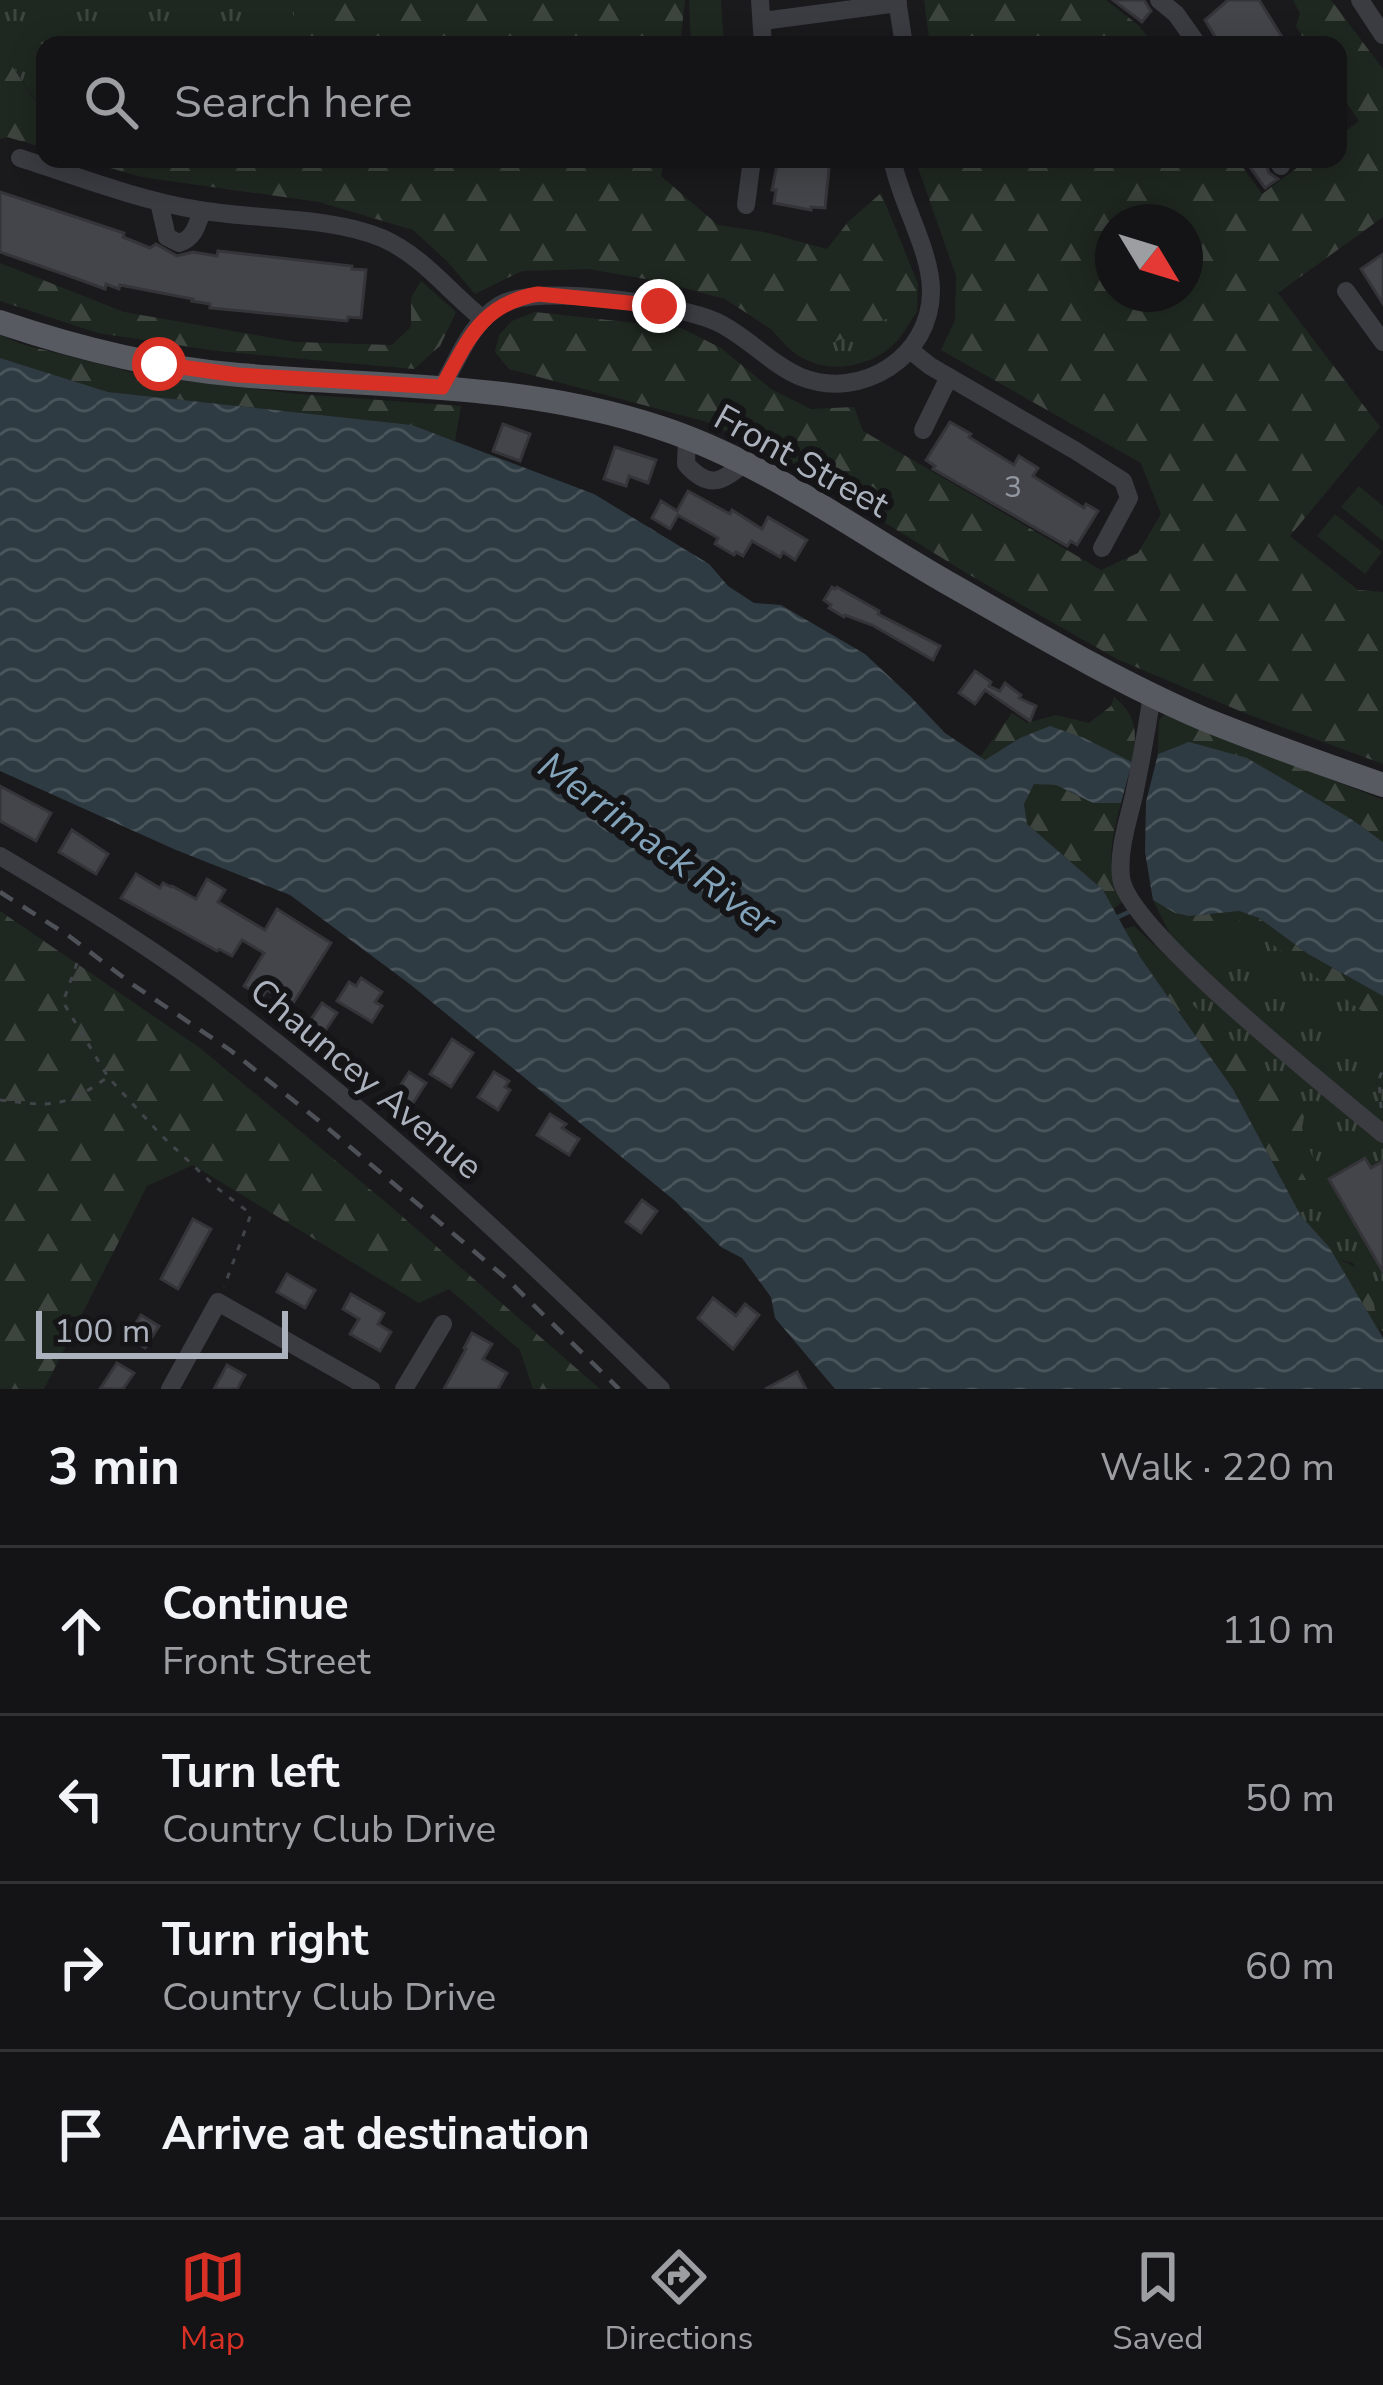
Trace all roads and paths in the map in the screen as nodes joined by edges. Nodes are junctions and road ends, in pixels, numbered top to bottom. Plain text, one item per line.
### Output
1 (760, 0) edge
2 (1159, 0) edge
3 (1360, 0) edge
4 (897, 1) edge
5 (1184, 7) edge
6 (763, 21) junction
7 (1383, 35) edge
8 (764, 36) edge
9 (903, 36) edge
10 (1195, 36) edge
11 (20, 158) dead end
12 (36, 163) edge
13 (52, 168) edge
14 (751, 168) edge
15 (894, 168) edge
16 (159, 202) junction
17 (746, 206) dead end
18 (202, 211) junction
19 (1346, 291) dead end
20 (483, 319) junction
21 (0, 322) edge
22 (1383, 342) edge
23 (910, 350) junction
24 (949, 377) junction
25 (442, 387) junction
26 (923, 430) dead end
27 (1102, 548) dead end
28 (1152, 694) junction
29 (1383, 785) edge
30 (0, 856) edge
31 (77, 963) dead end
32 (1383, 1069) edge
33 (108, 1077) junction
34 (0, 1100) edge
35 (1383, 1125) edge
36 (1383, 1134) edge
37 (218, 1302) junction
38 (443, 1324) dead end
39 (170, 1389) edge
40 (371, 1389) edge
41 (404, 1389) edge
42 (661, 1389) edge

1 - 6 street
2 - 5 street
3 - 7 street
4 - 6 street
4 - 9 street
5 - 10 street
6 - 8 street
11 - 12 street
13 - 16 street
14 - 17 street
15 - 23 street
16 - 18 street
16 - 18 street
18 - 20 street
19 - 22 street
20 - 23 street
20 - 25 street
21 - 25 main road, Front Street
23 - 24 street
24 - 26 street
24 - 27 street
25 - 28 main road, Front Street
28 - 29 main road, Front Street
28 - 36 street
30 - 42 street, Chauncey Avenue
31 - 33 path
32 - 35 path
33 - 34 path
33 - 37 path
37 - 39 street
37 - 40 street
38 - 41 street

